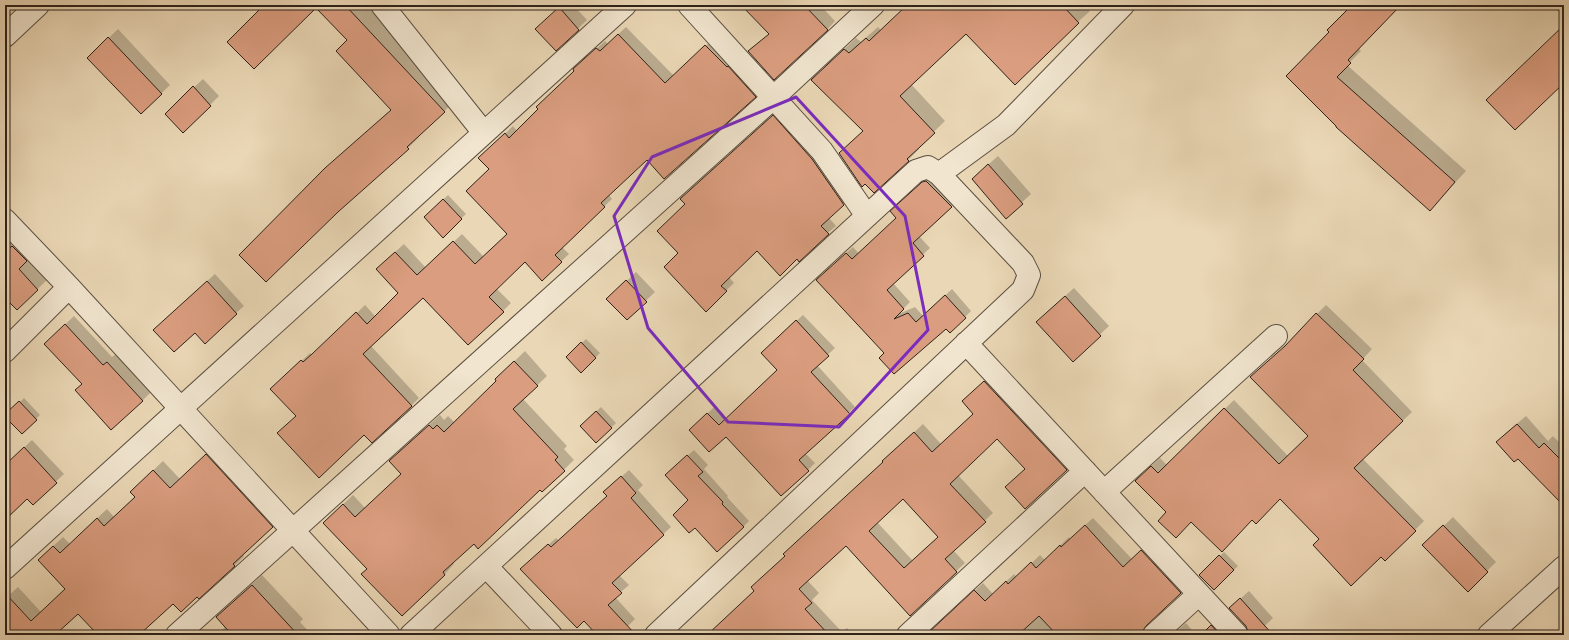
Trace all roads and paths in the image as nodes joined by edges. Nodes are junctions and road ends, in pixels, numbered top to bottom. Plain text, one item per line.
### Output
1 (38, 5) edge
2 (625, 5) edge
3 (688, 5) edge
4 (873, 5) edge
5 (1123, 5) edge
6 (388, 7) edge
7 (5, 36) edge
8 (773, 98) junction
9 (484, 132) junction
10 (939, 174) junction
11 (867, 216) junction
12 (5, 220) edge
13 (69, 287) junction
14 (1276, 336) dead end
15 (966, 343) junction
16 (5, 351) edge
17 (180, 408) junction
18 (1085, 471) junction
19 (1104, 492) junction
20 (292, 530) junction
21 (486, 566) junction
22 (1564, 566) edge
23 (5, 568) edge
24 (1199, 594) junction
25 (177, 635) edge
26 (389, 635) edge
27 (411, 635) edge
28 (551, 635) edge
29 (656, 635) edge
30 (908, 635) edge
31 (1154, 635) edge
32 (1237, 635) edge
33 (1489, 635) edge

1 - 7 street
2 - 9 street
3 - 8 street
4 - 8 street
5 - 10 street
6 - 9 street
8 - 11 street
8 - 20 street
9 - 17 street
10 - 11 street
10 - 15 street
11 - 21 street
12 - 13 street
13 - 16 street
13 - 17 street
14 - 19 street
15 - 18 street
15 - 29 street
17 - 20 street
17 - 23 street
18 - 19 street
18 - 30 street
19 - 24 street
20 - 25 street
20 - 26 street
21 - 27 street
21 - 28 street
22 - 33 street
24 - 31 street
24 - 32 street

